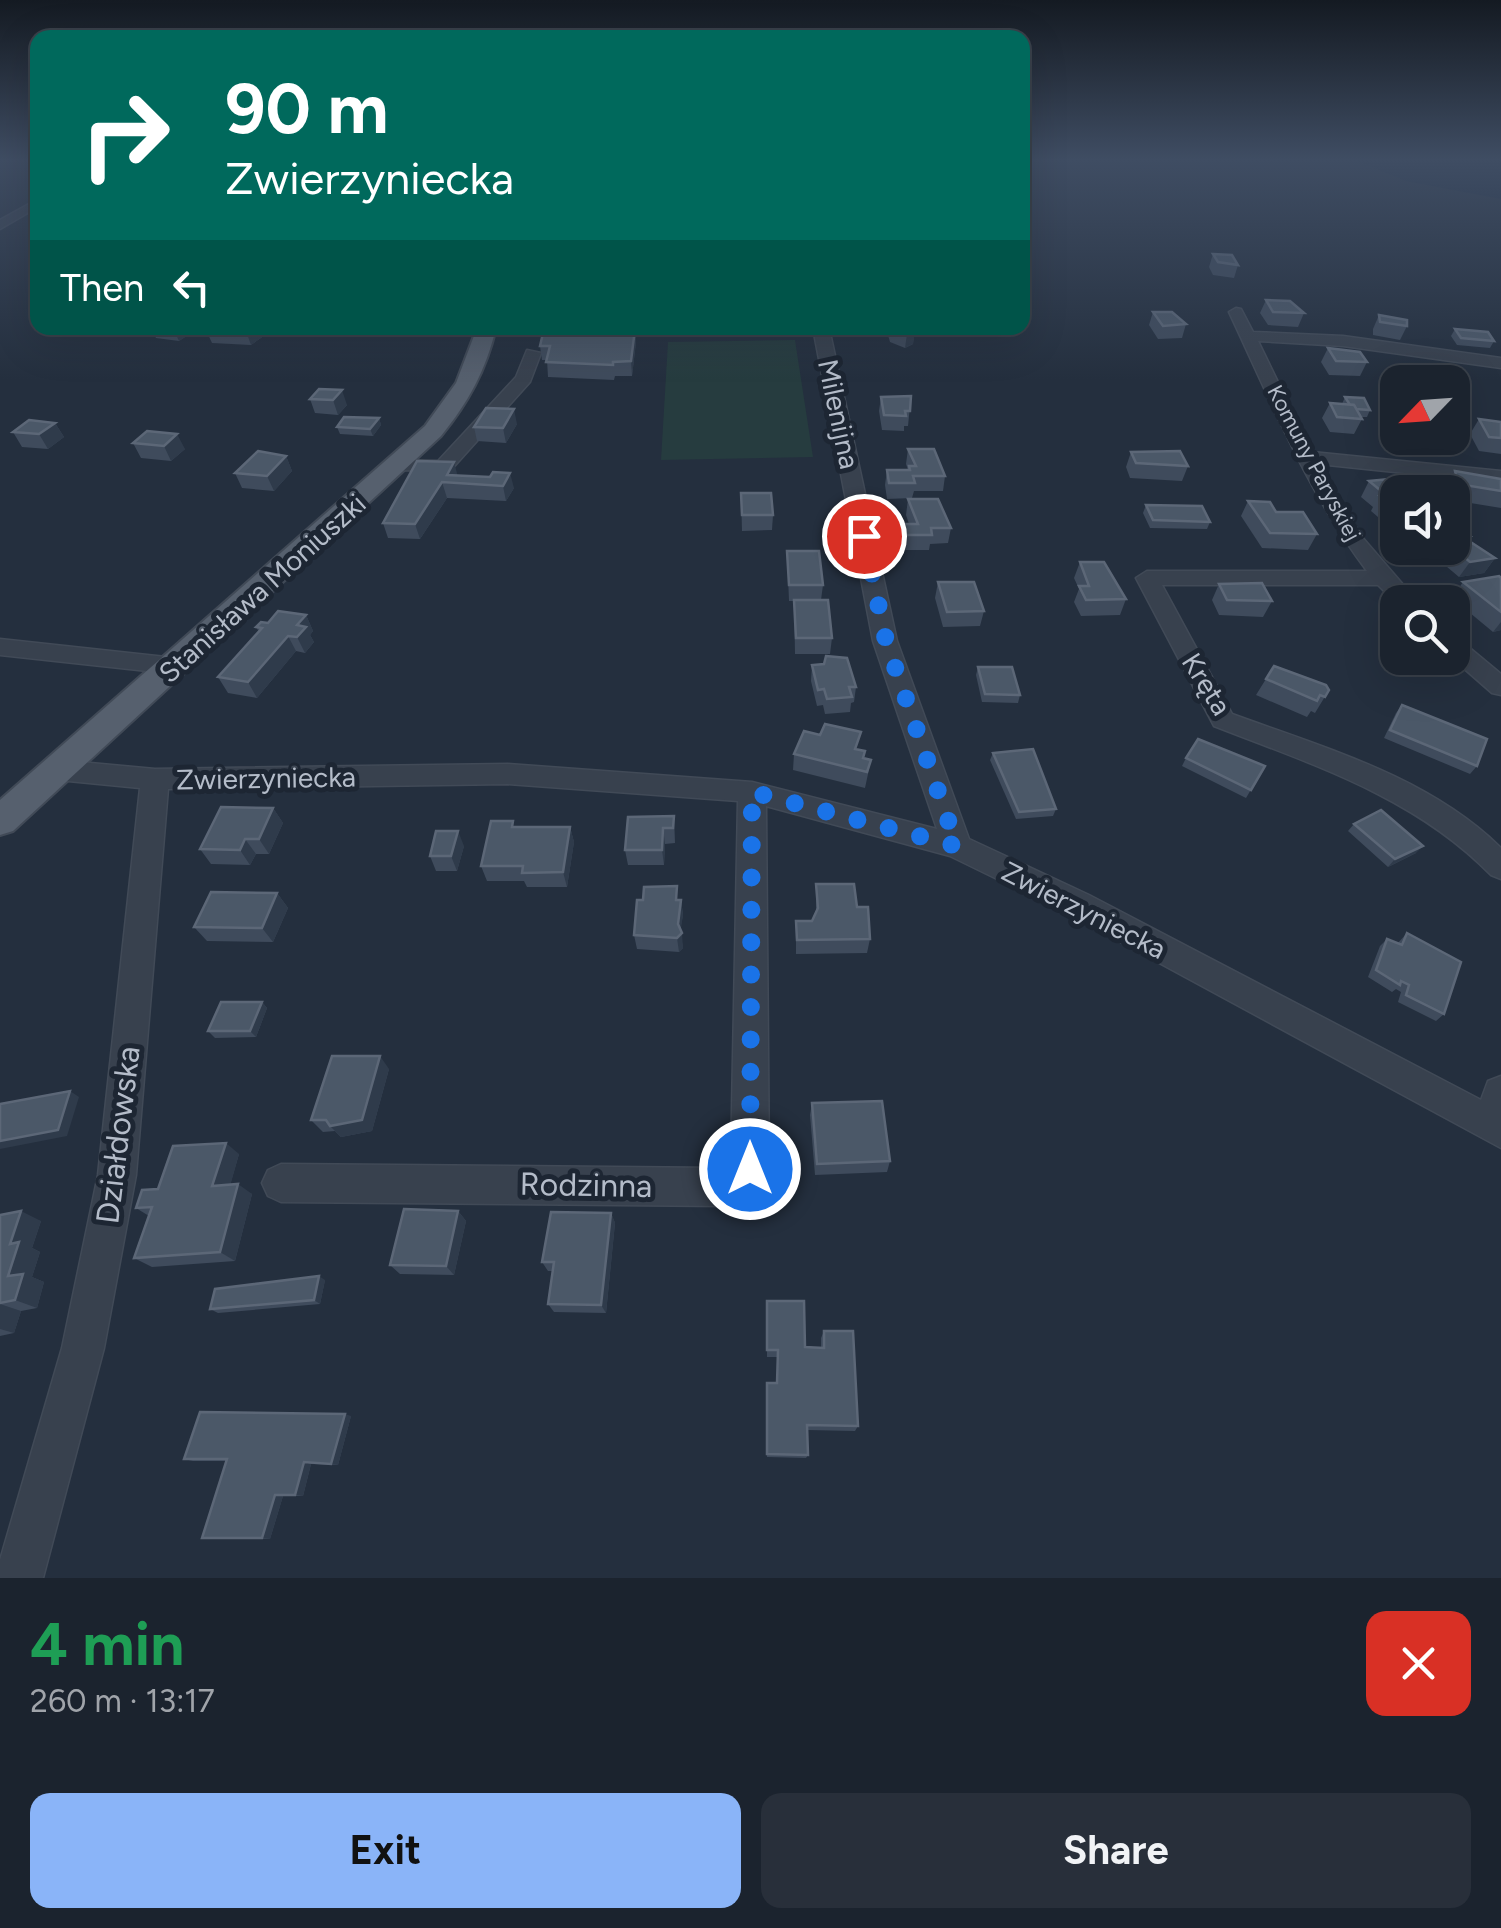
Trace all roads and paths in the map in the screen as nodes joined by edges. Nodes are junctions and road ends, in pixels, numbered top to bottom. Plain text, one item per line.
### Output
1 (1236, 312) dead end
2 (484, 335) edge
3 (822, 335) edge
4 (1249, 336) junction
5 (533, 353) dead end
6 (1501, 363) edge
7 (1309, 458) junction
8 (397, 466) junction
9 (1501, 477) edge
10 (1380, 578) junction
11 (1388, 585) edge
12 (0, 647) edge
13 (1470, 660) edge
14 (175, 666) junction
15 (1501, 687) edge
16 (58, 770) junction
17 (155, 780) junction
18 (752, 792) junction
19 (0, 821) edge
20 (957, 846) junction
21 (1501, 868) edge
22 (1498, 1116) edge
23 (281, 1183) dead end
24 (19, 1578) edge

1 - 4 street, Komuny Paryskiej
2 - 8 main road, Stanisława Moniuszki
3 - 20 street, Milenijna
4 - 6 street
4 - 7 street, Komuny Paryskiej
5 - 8 street
7 - 9 street
7 - 10 street, Komuny Paryskiej
8 - 14 main road, Stanisława Moniuszki
10 - 11 street, Komuny Paryskiej
10 - 21 street, Kręta
12 - 14 street
13 - 15 street
14 - 16 main road, Stanisława Moniuszki
16 - 17 street
16 - 19 main road, Stanisława Moniuszki
17 - 18 street, Zwierzyniecka
17 - 24 street, Działdowska
18 - 20 street, Zwierzyniecka
18 - 23 street, Rodzinna
20 - 22 street, Zwierzyniecka

